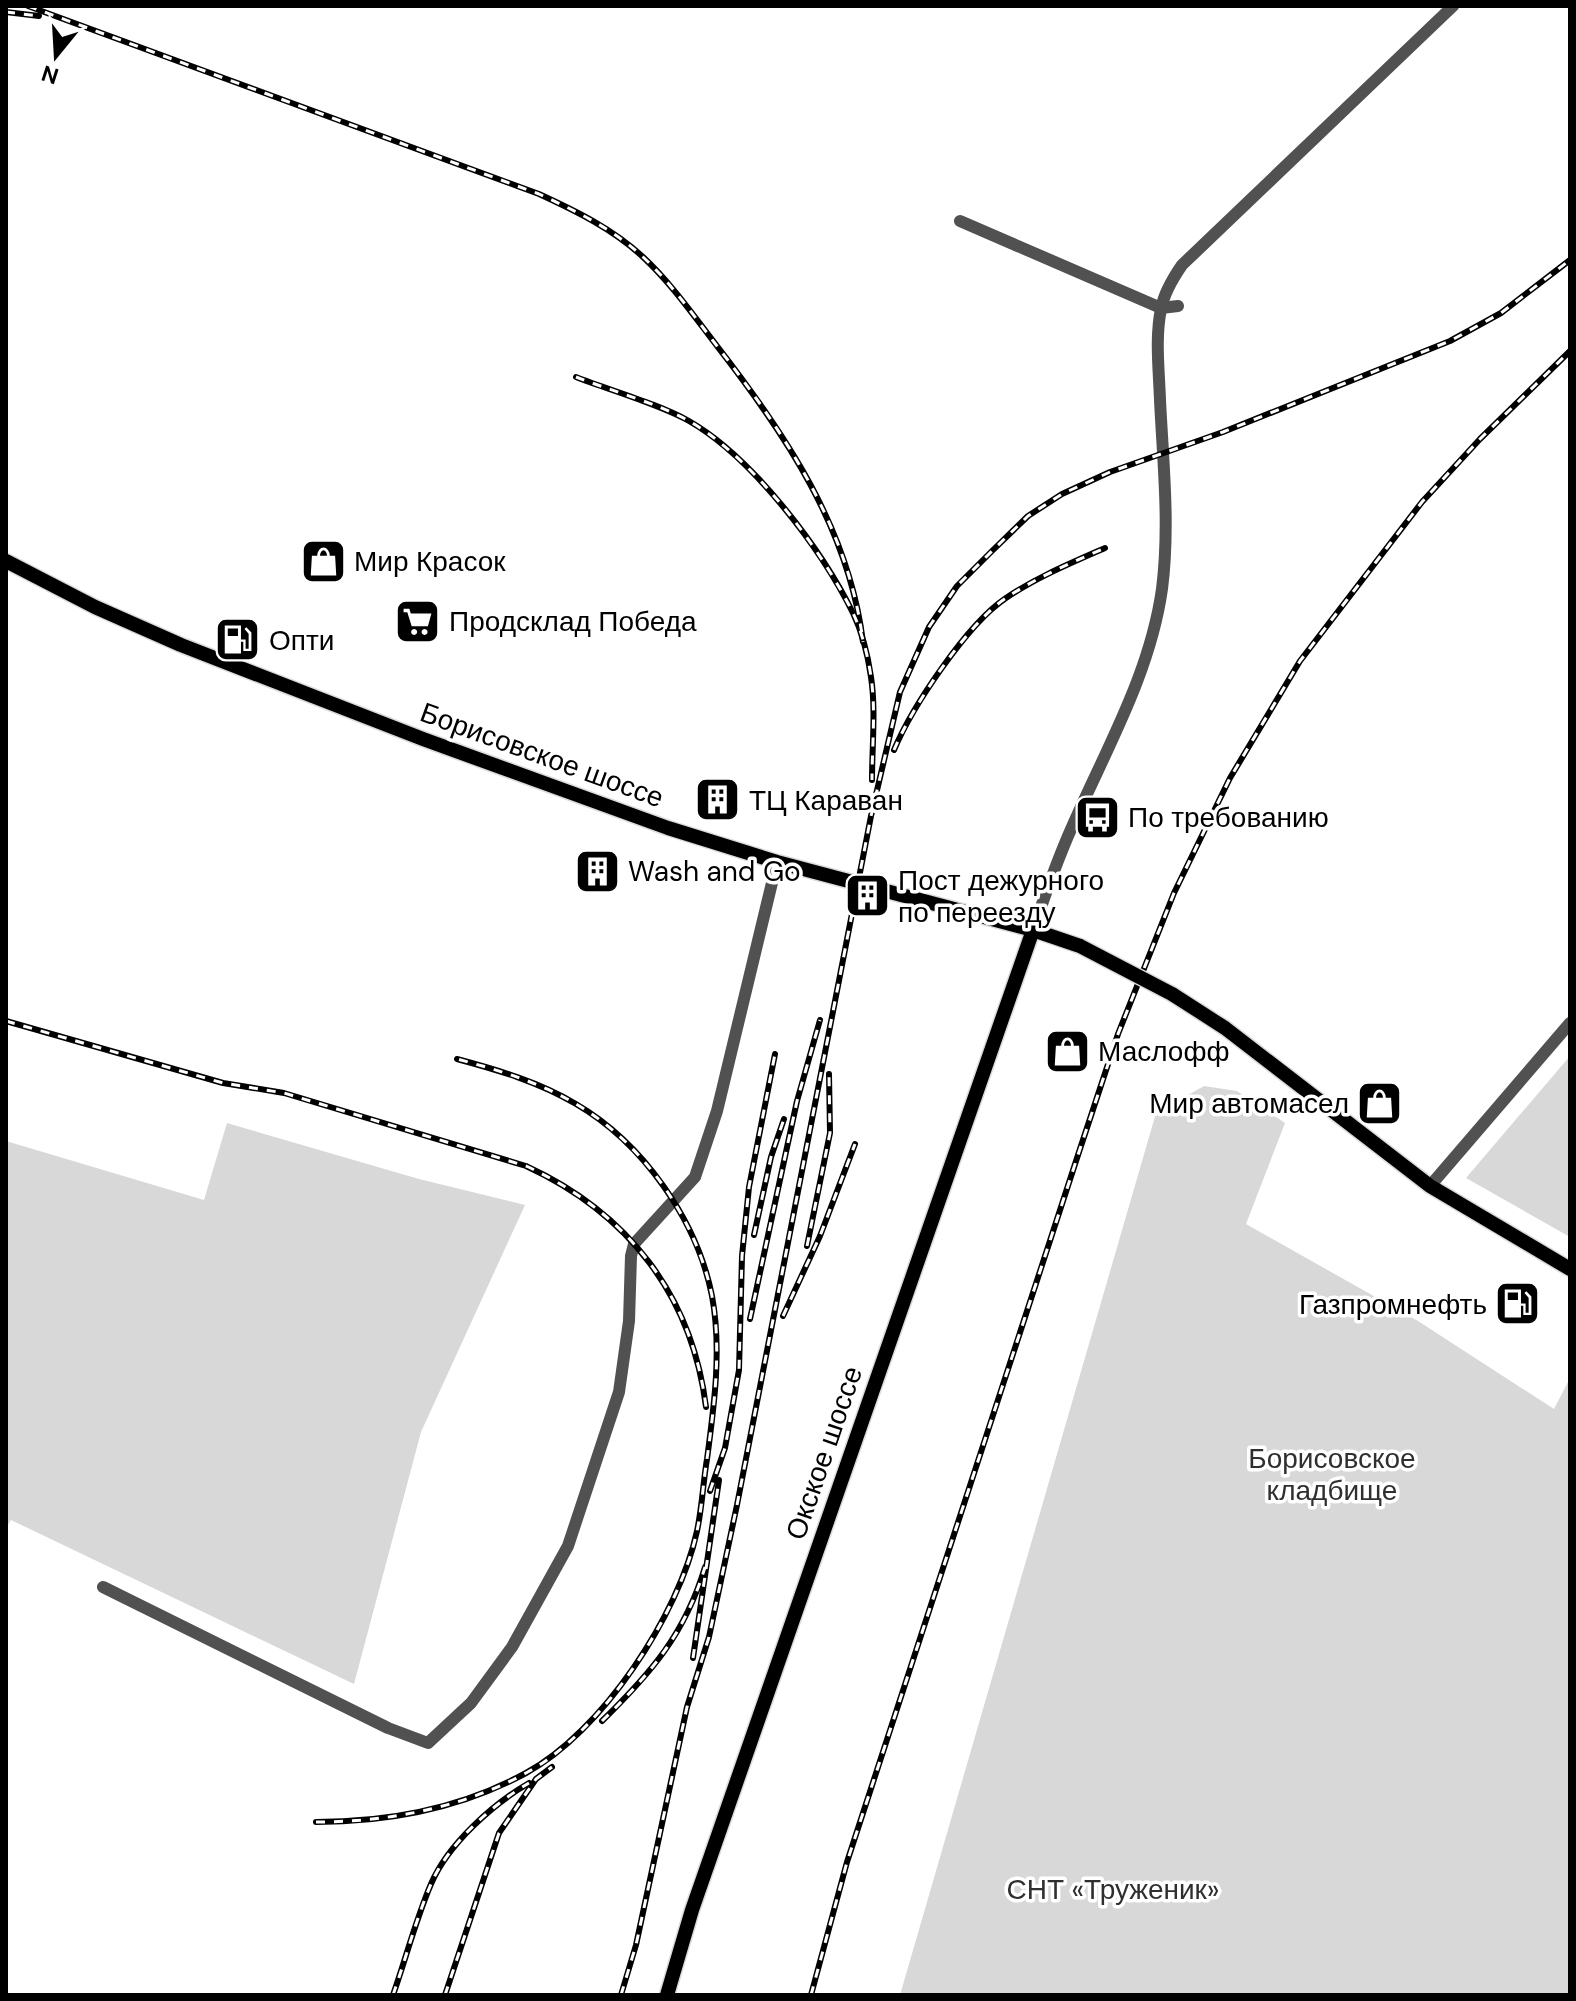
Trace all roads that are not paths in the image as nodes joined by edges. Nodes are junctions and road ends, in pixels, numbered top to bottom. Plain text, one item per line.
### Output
1 (1453, 6) edge
2 (960, 221) dead end
3 (1178, 306) dead end
4 (1161, 308) junction
5 (6, 561) edge
6 (777, 862) junction
7 (1033, 930) junction
8 (1570, 1023) edge
9 (1430, 1186) junction
10 (1570, 1269) edge
11 (103, 1587) dead end
12 (667, 1995) edge

1 - 4 street
2 - 4 street
3 - 4 street
4 - 7 street
5 - 6 main road, Борисовское шоссе
6 - 7 main road, Борисовское шоссе
6 - 11 street
7 - 9 main road, Борисовское шоссе, bridge
7 - 12 main road, Окское шоссе
8 - 9 street
9 - 10 main road

